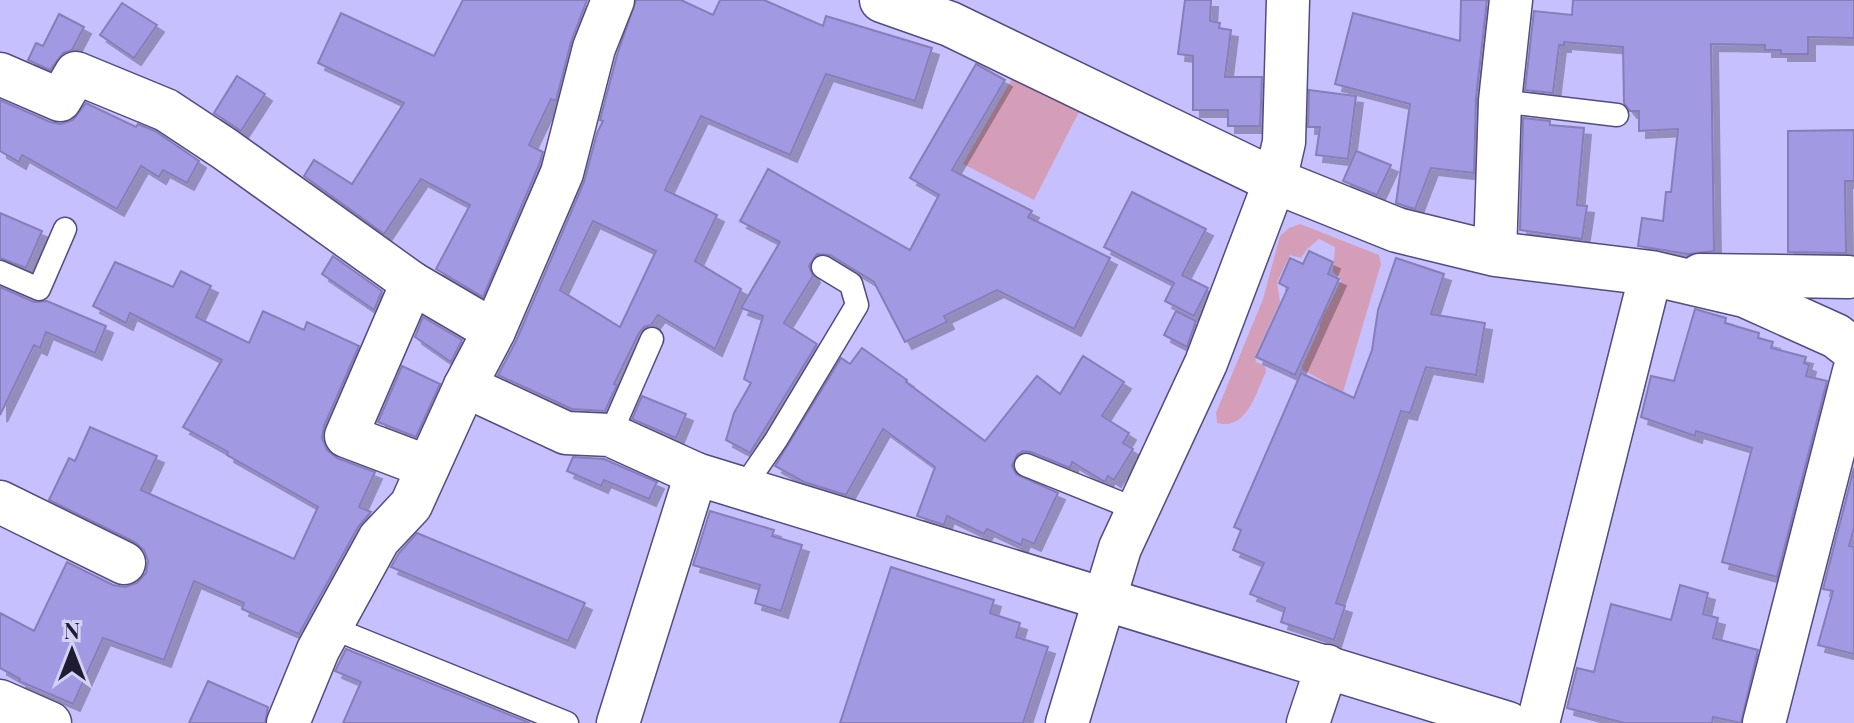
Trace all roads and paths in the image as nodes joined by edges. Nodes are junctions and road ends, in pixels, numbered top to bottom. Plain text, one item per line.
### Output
1 (613, 0) edge
2 (882, 0) edge
3 (1288, 0) edge
4 (1511, 0) edge
5 (0, 74) edge
6 (1500, 101) junction
7 (1617, 115) dead end
8 (1275, 181) junction
9 (65, 229) dead end
10 (1495, 254) junction
11 (823, 267) dead end
12 (0, 272) edge
13 (1655, 274) junction
14 (1851, 277) edge
15 (412, 283) junction
16 (494, 331) junction
17 (652, 339) dead end
18 (1848, 352) edge
19 (465, 386) junction
20 (610, 435) junction
21 (1026, 465) dead end
22 (428, 467) junction
23 (696, 474) junction
24 (743, 488) junction
25 (0, 502) edge
26 (1138, 510) junction
27 (124, 563) dead end
28 (1105, 598) junction
29 (330, 627) junction
30 (1327, 666) junction
31 (0, 701) edge
32 (50, 723) edge
33 (288, 723) edge
34 (567, 723) edge
35 (618, 723) edge
36 (1067, 723) edge
37 (1308, 723) edge
38 (1508, 723) edge
39 (1538, 723) edge
40 (1764, 723) edge

1 - 16 street
2 - 8 street
3 - 8 street
4 - 6 street
5 - 15 street
6 - 7 lane
6 - 10 street
8 - 10 street
8 - 26 street
9 - 12 lane
10 - 13 street
11 - 24 lane
13 - 14 street
13 - 18 street
13 - 39 street
14 - 18 street
15 - 16 street
15 - 22 street
16 - 19 street
17 - 20 lane
18 - 40 street
19 - 20 street
19 - 22 street
20 - 23 street
21 - 26 lane
22 - 29 street
23 - 24 street
23 - 35 street
24 - 28 street
25 - 27 street
26 - 28 street
28 - 30 street
28 - 36 street
29 - 33 street
29 - 34 lane
30 - 37 street
30 - 38 street
31 - 32 street

